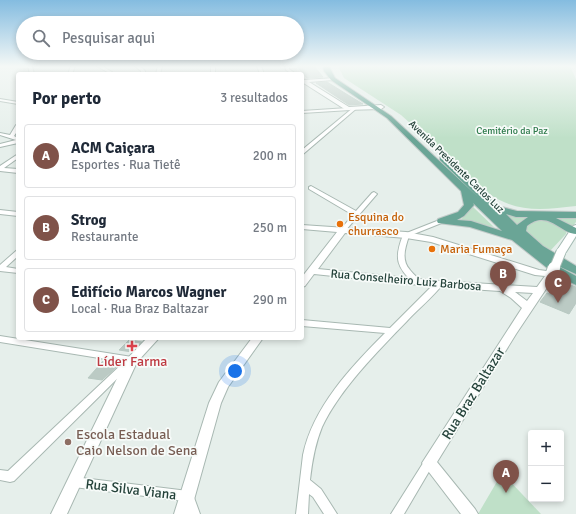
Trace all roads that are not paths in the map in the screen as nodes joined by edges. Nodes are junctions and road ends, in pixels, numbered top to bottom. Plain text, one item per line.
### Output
1 (318, 90) edge
2 (350, 90) edge
3 (354, 90) edge
4 (0, 100) edge
5 (16, 103) edge
6 (378, 107) junction
7 (348, 108) junction
8 (355, 108) junction
9 (304, 112) edge
10 (16, 129) edge
11 (0, 134) edge
12 (11, 137) junction
13 (16, 139) edge
14 (16, 141) edge
15 (0, 146) edge
16 (304, 151) edge
17 (16, 157) edge
18 (0, 169) edge
19 (16, 171) edge
20 (462, 186) junction
21 (311, 188) dead end
22 (373, 195) dead end
23 (495, 206) junction
24 (0, 212) edge
25 (16, 214) edge
26 (356, 214) junction
27 (576, 215) edge
28 (442, 221) junction
29 (304, 227) edge
30 (343, 230) junction
31 (575, 232) edge
32 (406, 235) junction
33 (521, 238) junction
34 (568, 247) edge
35 (16, 254) edge
36 (0, 269) edge
37 (16, 271) edge
38 (312, 271) junction
39 (576, 271) edge
40 (547, 280) junction
41 (304, 281) edge
42 (576, 281) edge
43 (418, 282) junction
44 (439, 284) junction
45 (500, 288) junction
46 (528, 308) junction
47 (304, 323) edge
48 (393, 331) junction
49 (0, 339) edge
50 (152, 340) edge
51 (256, 340) edge
52 (132, 360) junction
53 (429, 463) junction
54 (5, 476) edge
55 (74, 482) junction
56 (305, 483) junction
57 (188, 496) junction
58 (58, 514) edge
59 (182, 514) edge
60 (194, 514) edge
61 (302, 514) edge
62 (331, 514) edge
63 (397, 514) edge
64 (470, 514) edge

1 - 7 street
2 - 6 main road, Avenida Presidente Carlos Luz
3 - 6 main road, Avenida Presidente Carlos Luz
4 - 5 street
6 - 8 street
6 - 20 main road, Avenida Presidente Carlos Luz
6 - 23 main road, Avenida Presidente Carlos Luz
7 - 8 street
7 - 9 street
8 - 16 street
10 - 12 street
11 - 12 street
12 - 13 street
14 - 15 street
17 - 18 street
18 - 19 street
20 - 28 main road
20 - 33 main road, Avenida Presidente Carlos Luz
21 - 26 street
22 - 26 street
23 - 27 main road
23 - 33 main road, Avenida Presidente Carlos Luz
24 - 25 street
26 - 30 street
28 - 32 street
28 - 33 main road
29 - 30 street
30 - 32 street
30 - 38 street
31 - 33 main road
31 - 34 main road
32 - 40 street
32 - 43 street
33 - 39 main road, Avenida Presidente Carlos Luz
33 - 42 main road, Avenida Presidente Carlos Luz
34 - 40 main road, bridge
35 - 36 street
36 - 37 street
38 - 41 street
38 - 43 street, Rua Conselheiro Luiz Barbosa
40 - 45 street, Rua Conselheiro Luiz Barbosa
40 - 46 street, Rua Braz Baltazar
43 - 44 street, Rua Conselheiro Luiz Barbosa
44 - 45 street, Rua Conselheiro Luiz Barbosa
44 - 48 street
45 - 46 street, Rua Conselheiro Luiz Barbosa
46 - 53 street, Rua Braz Baltazar
47 - 48 street
48 - 56 street
49 - 52 street
50 - 52 street
51 - 57 street
52 - 54 street
52 - 55 street
53 - 63 street, Rua Braz Baltazar
53 - 64 street
55 - 57 street, Rua Silva Viana
55 - 58 street
56 - 61 street
56 - 62 street
57 - 59 street
57 - 60 street

